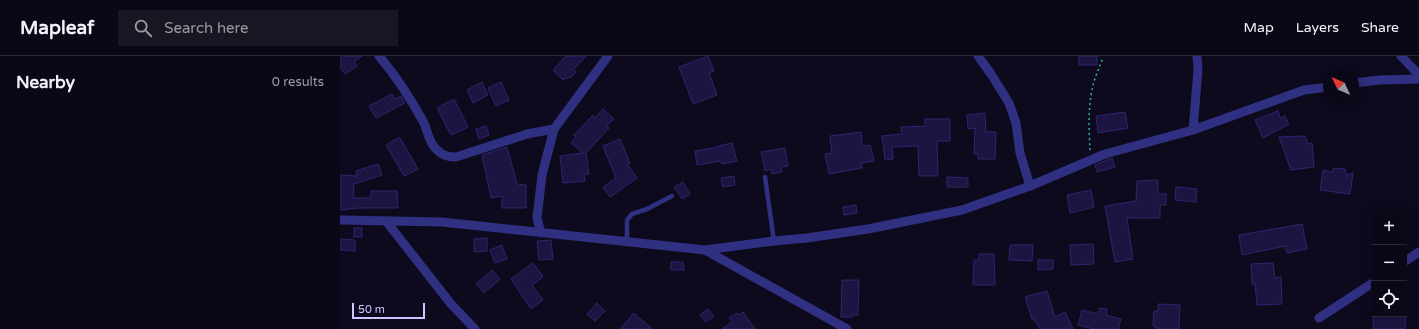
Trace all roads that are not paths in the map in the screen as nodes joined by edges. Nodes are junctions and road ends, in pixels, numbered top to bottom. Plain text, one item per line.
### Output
1 (379, 56) edge
2 (608, 56) edge
3 (978, 56) edge
4 (1197, 56) edge
5 (1401, 56) edge
6 (1419, 75) edge
7 (1419, 79) edge
8 (1359, 82) edge
9 (1323, 87) edge
10 (554, 129) junction
11 (1193, 130) junction
12 (765, 178) dead end
13 (1030, 186) junction
14 (672, 196) dead end
15 (340, 220) edge
16 (386, 221) junction
17 (541, 232) junction
18 (774, 241) junction
19 (627, 242) junction
20 (705, 250) junction
21 (1419, 252) edge
22 (1407, 260) edge
23 (1371, 284) edge
24 (1319, 318) dead end
25 (475, 329) edge
26 (847, 329) edge

1 - 10 street
2 - 10 street
3 - 13 street
4 - 11 street
5 - 6 street
7 - 8 street
9 - 11 street
10 - 17 street
11 - 13 street
12 - 18 lane
13 - 18 street
14 - 19 lane
15 - 16 street
16 - 17 street
16 - 25 street
17 - 19 street
18 - 20 street
19 - 20 street
20 - 26 street
21 - 22 street
23 - 24 street

